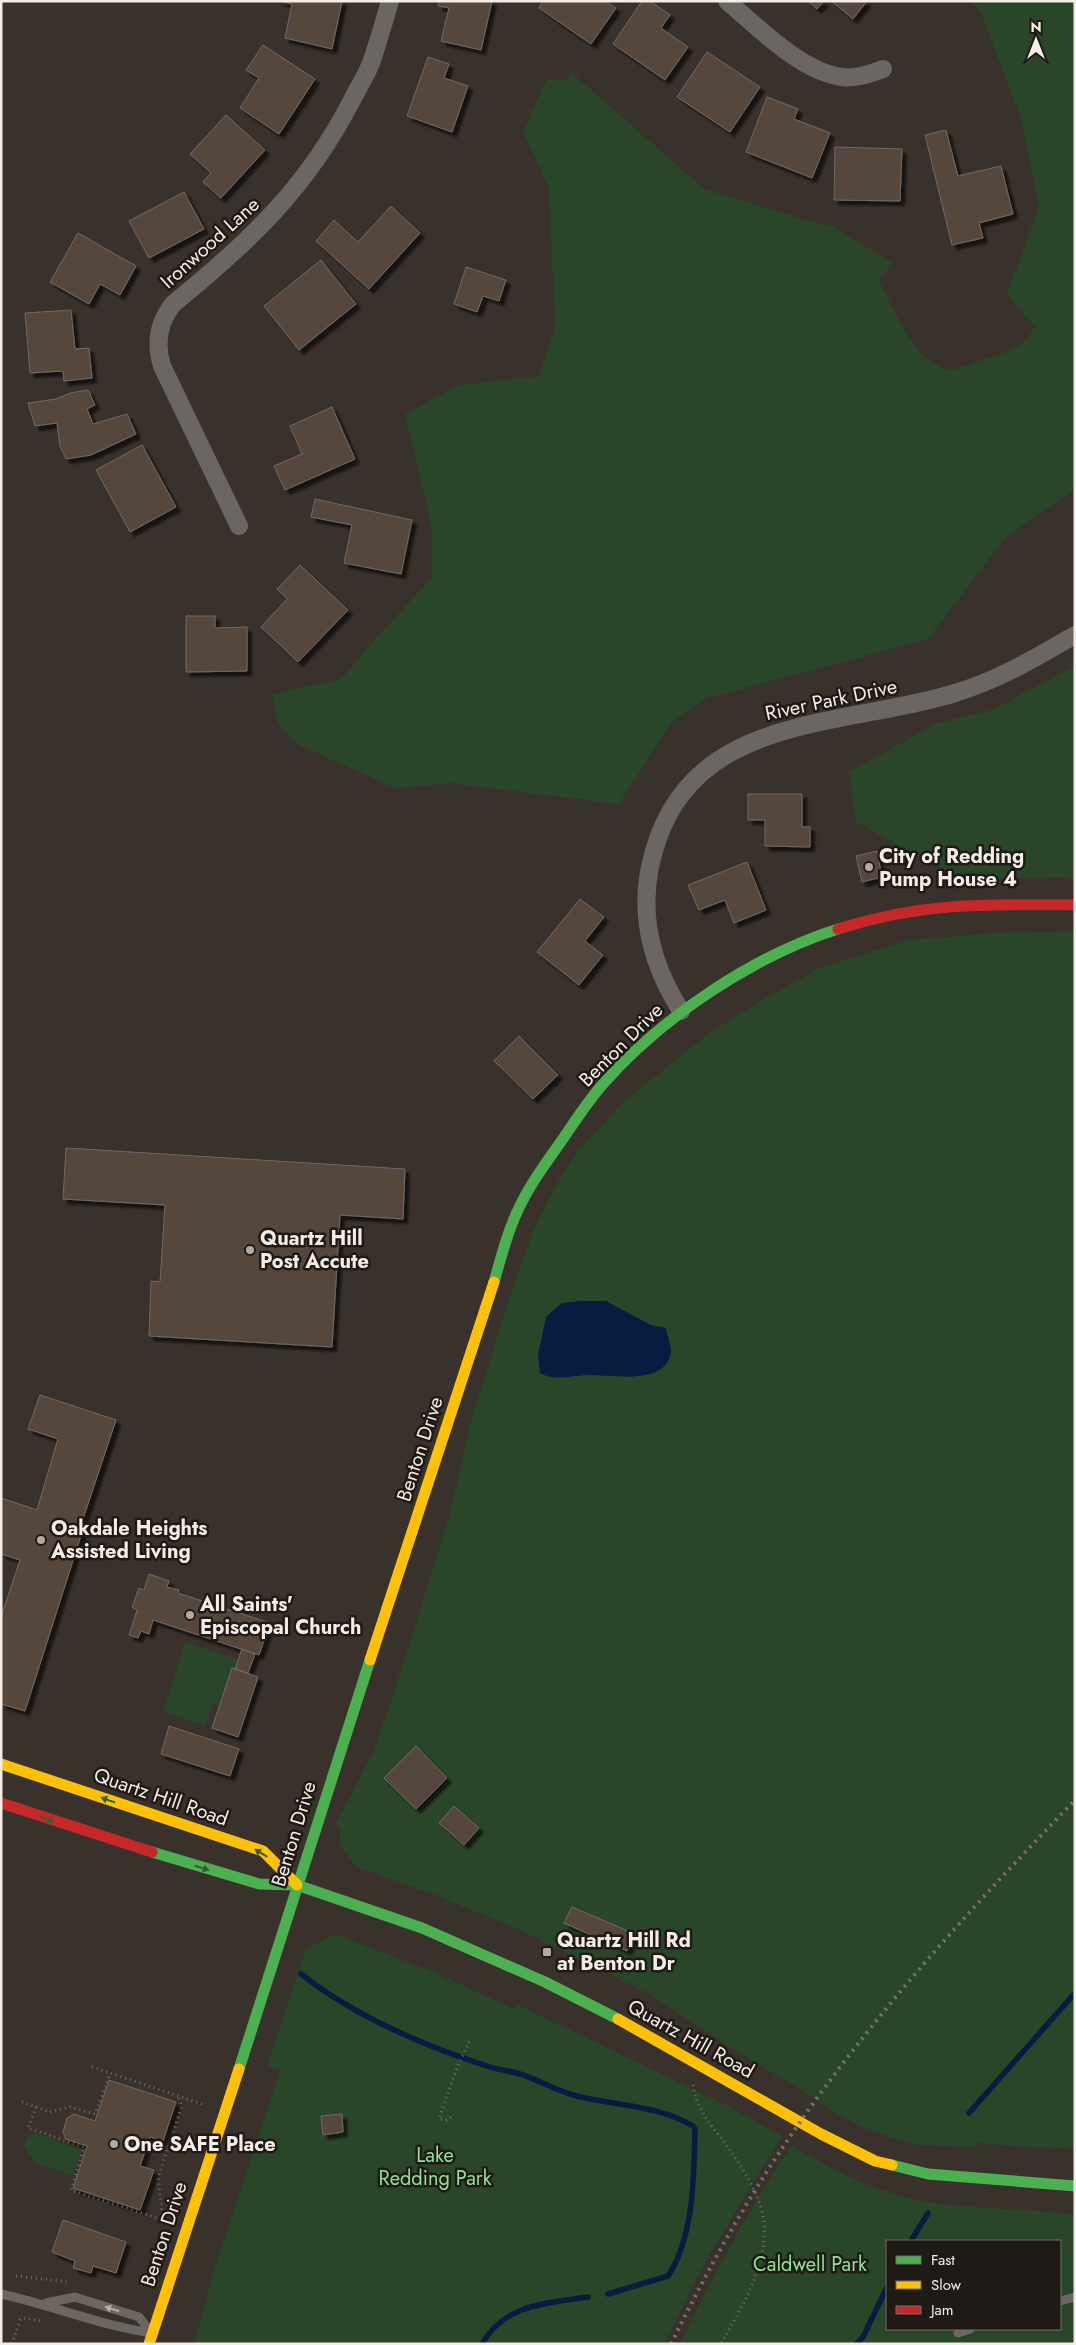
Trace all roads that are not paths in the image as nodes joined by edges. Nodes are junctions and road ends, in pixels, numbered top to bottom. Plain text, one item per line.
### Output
1 (390, 1) edge
2 (727, 1) edge
3 (882, 69) dead end
4 (239, 526) dead end
5 (1075, 635) edge
6 (1075, 905) edge
7 (681, 1011) junction
8 (1, 1764) edge
9 (1, 1803) edge
10 (297, 1885) junction
11 (1075, 2186) edge
12 (1, 2294) edge
13 (1075, 2297) edge
14 (1061, 2301) edge
15 (43, 2303) junction
16 (967, 2330) edge
17 (958, 2333) dead end
18 (150, 2338) edge

1 - 4 street, Ironwood Lane
2 - 3 street
5 - 7 street, River Park Drive
6 - 7 street, Benton Drive
7 - 10 street, Benton Drive
10 -> 8 street, Quartz Hill Road
9 -> 10 street, Quartz Hill Road
10 - 11 street, Quartz Hill Road
10 - 18 street, Benton Drive
12 - 15 lane
13 - 14 lane
15 - 18 lane
18 -> 15 lane
16 - 17 lane

